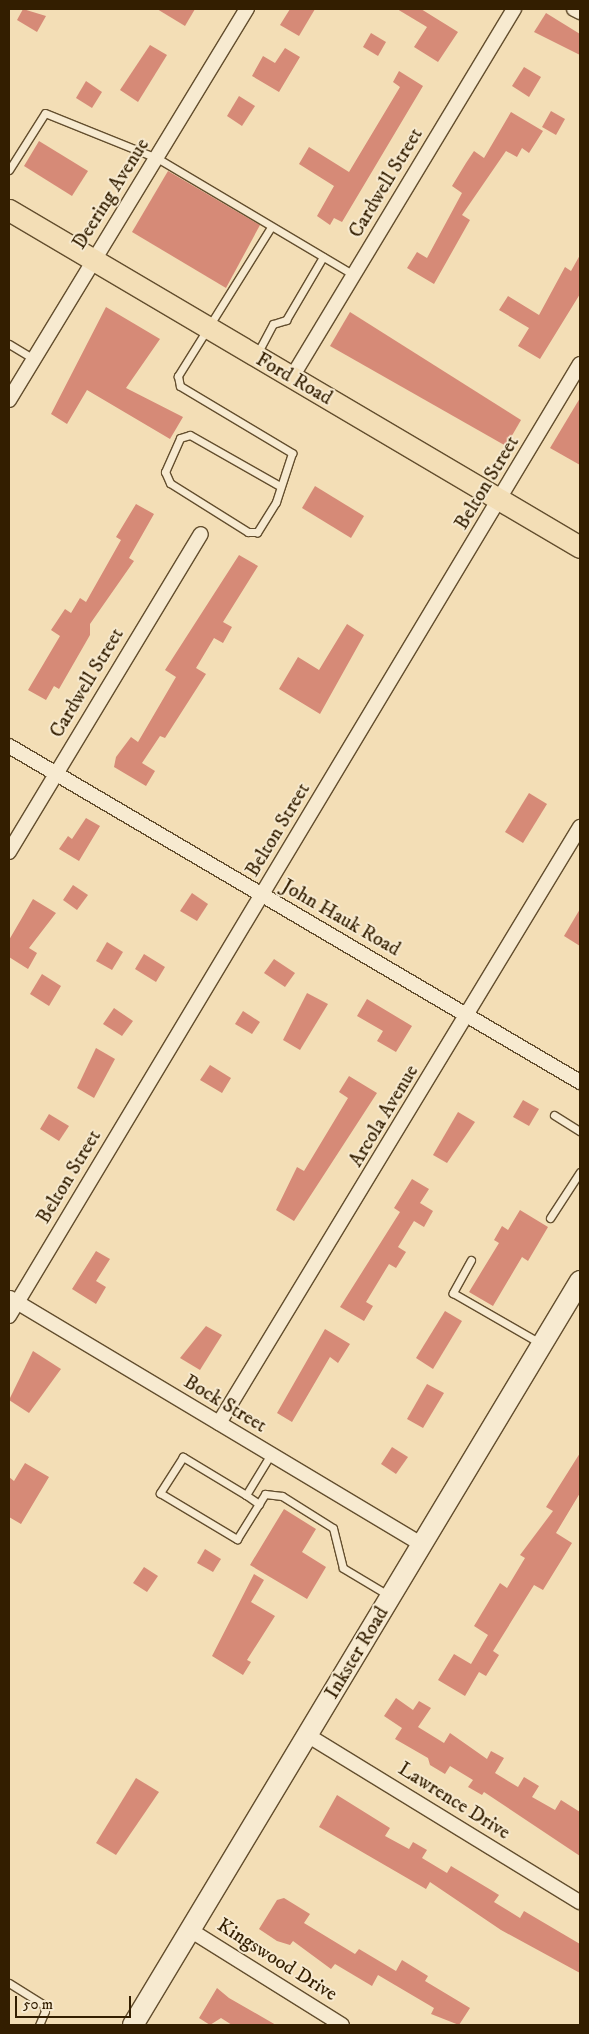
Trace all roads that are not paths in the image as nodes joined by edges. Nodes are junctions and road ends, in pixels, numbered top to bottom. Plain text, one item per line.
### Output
1 (247, 9) edge
2 (514, 9) edge
3 (574, 9) edge
4 (580, 12) edge
5 (158, 158) junction
6 (9, 170) edge
7 (9, 210) edge
8 (271, 227) junction
9 (323, 257) junction
10 (94, 260) junction
11 (354, 275) junction
12 (209, 329) junction
13 (9, 344) edge
14 (256, 356) junction
15 (34, 359) junction
16 (580, 364) edge
17 (292, 378) junction
18 (9, 400) edge
19 (278, 484) junction
20 (500, 500) junction
21 (200, 534) dead end
22 (580, 547) edge
23 (9, 746) edge
24 (56, 774) junction
25 (580, 827) edge
26 (9, 852) edge
27 (262, 895) junction
28 (468, 1016) junction
29 (580, 1082) edge
30 (554, 1114) dead end
31 (580, 1131) edge
32 (580, 1172) edge
33 (550, 1218) dead end
34 (471, 1260) dead end
35 (580, 1281) edge
36 (13, 1299) edge
37 (9, 1316) edge
38 (542, 1345) junction
39 (219, 1423) junction
40 (271, 1454) junction
41 (246, 1495) junction
42 (259, 1504) junction
43 (421, 1544) junction
44 (390, 1596) junction
45 (307, 1735) junction
46 (580, 1902) edge
47 (190, 1930) junction
48 (9, 1983) edge
49 (40, 2025) edge
50 (133, 2025) edge
51 (342, 2025) edge

1 - 5 street, Deering Avenue
2 - 11 street, Cardwell Street
3 - 4 street
5 - 6 lane
5 - 8 lane
5 - 10 street, Deering Avenue
7 - 10 main road, Ford Road
8 - 9 lane
8 - 12 lane
9 - 11 lane
9 - 14 lane
10 - 12 main road, Ford Road
10 - 15 street, Deering Avenue
11 - 17 street, Cardwell Street
12 - 14 main road, Ford Road
12 - 19 lane
13 - 15 lane
14 - 17 main road, Ford Road
15 - 18 street, Deering Avenue
16 - 20 street, Belton Street
17 - 20 main road, Ford Road
19 - 19 lane
20 - 22 main road, Ford Road
20 - 27 street, Belton Street
21 - 24 street, Cardwell Street
23 - 24 street, John Hauk Road
24 - 26 street, Cardwell Street
24 - 27 street, John Hauk Road
25 - 28 street, Arcola Avenue
27 - 28 street, John Hauk Road
27 - 36 street, Belton Street
28 - 29 street, John Hauk Road
28 - 39 street, Arcola Avenue
30 - 31 lane
32 - 33 lane
34 - 38 lane
35 - 38 main road, Inkster Road
36 - 37 street, Belton Street
36 - 39 street, Bock Street
38 - 43 main road, Inkster Road
39 - 40 street, Bock Street
40 - 41 lane
40 - 43 street, Bock Street
41 - 42 lane
41 - 42 lane
42 - 44 lane
43 - 44 main road, Inkster Road
44 - 45 main road, Inkster Road
45 - 46 street, Lawrence Drive
45 - 47 main road, Inkster Road
47 - 50 main road, Inkster Road
47 - 51 street, Kingswood Drive
48 - 49 lane

